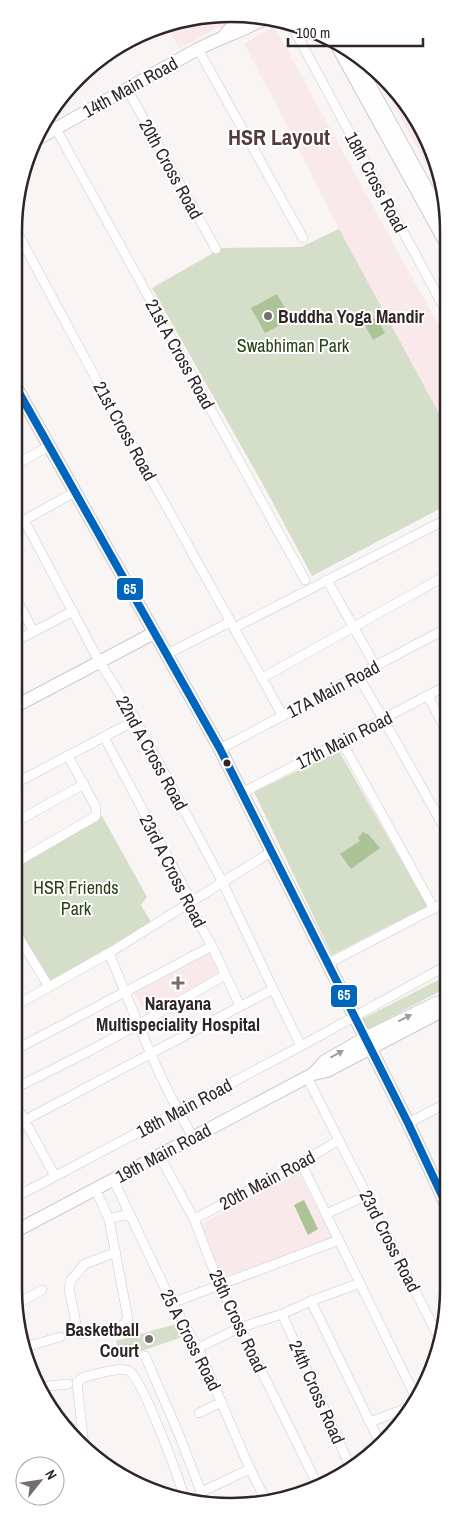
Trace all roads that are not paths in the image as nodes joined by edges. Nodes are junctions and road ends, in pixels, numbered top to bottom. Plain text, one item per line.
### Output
1 (229, 22) edge
2 (255, 24) edge
3 (296, 33) edge
4 (222, 37) junction
5 (198, 49) junction
6 (342, 54) edge
7 (359, 66) edge
8 (127, 89) junction
9 (56, 129) junction
10 (47, 134) edge
11 (439, 210) edge
12 (440, 232) edge
13 (303, 238) dead end
14 (22, 241) edge
15 (216, 248) dead end
16 (440, 300) edge
17 (22, 400) edge
18 (50, 446) junction
19 (22, 461) edge
20 (75, 492) junction
21 (22, 521) edge
22 (440, 523) edge
23 (22, 524) edge
24 (440, 579) edge
25 (305, 580) dead end
26 (328, 580) junction
27 (22, 610) edge
28 (73, 611) junction
29 (230, 626) junction
30 (354, 628) junction
31 (440, 631) edge
32 (34, 632) junction
33 (154, 633) junction
34 (22, 638) edge
35 (167, 654) junction
36 (99, 662) junction
37 (376, 667) junction
38 (358, 676) junction
39 (262, 678) junction
40 (440, 689) edge
41 (428, 696) junction
42 (22, 703) edge
43 (283, 716) junction
44 (440, 719) edge
45 (136, 720) junction
46 (384, 720) junction
47 (104, 737) junction
48 (342, 742) junction
49 (220, 749) junction
50 (68, 756) junction
51 (22, 780) edge
52 (84, 784) junction
53 (242, 793) junction
54 (22, 819) edge
55 (440, 820) edge
56 (271, 852) junction
57 (22, 859) edge
58 (222, 881) junction
59 (188, 904) junction
60 (440, 906) edge
61 (434, 909) junction
62 (22, 943) edge
63 (212, 946) junction
64 (109, 953) junction
65 (327, 964) junction
66 (440, 969) edge
67 (225, 975) junction
68 (49, 987) junction
69 (272, 988) junction
70 (126, 993) junction
71 (22, 1001) edge
72 (440, 1002) edge
73 (240, 1006) junction
74 (440, 1012) edge
75 (353, 1016) junction
76 (139, 1024) junction
77 (367, 1043) junction
78 (22, 1046) edge
79 (301, 1046) junction
80 (151, 1053) junction
81 (310, 1075) junction
82 (22, 1084) edge
83 (440, 1107) edge
84 (178, 1112) junction
85 (22, 1115) edge
86 (25, 1120) junction
87 (408, 1123) junction
88 (193, 1137) junction
89 (339, 1140) junction
90 (159, 1155) junction
91 (301, 1163) junction
92 (55, 1176) junction
93 (113, 1179) junction
94 (95, 1189) junction
95 (440, 1191) edge
96 (22, 1194) edge
97 (368, 1195) junction
98 (326, 1214) junction
99 (131, 1216) junction
100 (109, 1219) junction
101 (194, 1219) junction
102 (22, 1228) edge
103 (339, 1240) junction
104 (116, 1252) junction
105 (360, 1283) junction
106 (219, 1284) junction
107 (42, 1290) dead end
108 (23, 1301) edge
109 (311, 1301) junction
110 (172, 1303) junction
111 (282, 1314) junction
112 (239, 1328) junction
113 (436, 1331) edge
114 (60, 1337) dead end
115 (30, 1345) edge
116 (198, 1348) junction
117 (145, 1356) dead end
118 (68, 1384) dead end
119 (47, 1386) edge
120 (413, 1392) edge
121 (222, 1402) junction
122 (402, 1410) edge
123 (199, 1413) dead end
124 (370, 1422) junction
125 (83, 1436) edge
126 (378, 1438) edge
127 (349, 1463) edge
128 (250, 1469) junction
129 (315, 1481) edge
130 (182, 1492) edge
131 (263, 1496) edge

1 - 4 street, 14th Main Road
2 - 4 street, 14th Main Road
3 - 16 street, 18th Cross Road
4 - 5 street, 14th Main Road
5 - 8 street, 14th Main Road
5 - 13 street
6 - 12 street
7 - 11 street
8 - 9 street, 14th Main Road
8 - 15 street, 20th Cross Road
9 - 10 street, 14th Main Road
9 - 25 street, 21st A Cross Road
14 - 29 street, 21st Cross Road
17 - 18 street
18 - 19 street
18 - 20 street
20 - 21 street
20 - 33 street
22 - 26 street
23 - 28 street, 22nd A Cross Road
24 - 30 street
26 - 29 street
26 - 30 street
27 - 32 street
28 - 32 street
28 - 36 street, 22nd A Cross Road
29 - 35 street
29 - 39 street, 21st Cross Road
30 - 37 street
30 - 39 street
31 - 37 street, 17A Main Road
32 - 34 street
33 - 35 street
33 - 36 street
35 - 49 street
36 - 42 street
36 - 45 street, 22nd A Cross Road
37 - 38 street, 17A Main Road
38 - 43 street, 17A Main Road
38 - 46 street
39 - 43 street, 21st Cross Road
40 - 41 street, 17th Main Road
41 - 44 street
41 - 46 street, 17th Main Road
43 - 49 street, 17A Main Road
45 - 47 street
45 - 58 street, 22nd A Cross Road
46 - 48 street, 17th Main Road
46 - 55 street
47 - 50 street
47 - 59 street, 23rd A Cross Road
48 - 53 street, 17th Main Road
48 - 61 street
49 - 53 street
50 - 51 street
50 - 52 street
52 - 54 street
52 - 57 street
53 - 56 street
56 - 58 street
56 - 65 street
58 - 59 street
58 - 69 street, 22nd A Cross Road
59 - 63 street, 23rd A Cross Road
59 - 64 street
60 - 61 street
61 - 65 street
62 - 68 street
63 - 67 street, 23rd A Cross Road
63 - 70 street
64 - 68 street
64 - 70 street
65 - 75 street
66 - 75 street, 18th Main Road
67 - 73 street, 23rd A Cross Road
67 - 76 street
68 - 71 street
69 - 73 street
69 - 79 street, 22nd A Cross Road
70 - 76 street
70 - 78 street
77 -> 72 street, 19th Main Road
73 - 80 street
74 - 77 street, 19th Main Road
75 - 77 street
75 - 79 street, 18th Main Road
76 - 80 street
76 - 82 street
77 - 81 street, 19th Main Road
77 - 87 street
79 - 84 street, 18th Main Road
80 - 84 street
80 - 86 street
81 - 88 street, 19th Main Road
81 - 89 street, 23rd Cross Road
83 - 87 street
84 - 88 street
84 - 92 street, 18th Main Road
85 - 86 street
86 - 92 street
87 - 95 street
88 - 90 street, 19th Main Road
89 - 91 street, 20th Main Road
89 - 97 street, 23rd Cross Road
90 - 93 street, 19th Main Road
90 - 101 street, 25th Cross Road
91 - 98 street
91 - 101 street, 20th Main Road
92 - 96 street, 18th Main Road
93 - 94 street, 19th Main Road
93 - 99 street, 25 A Cross Road
94 - 100 street
94 - 102 street, 19th Main Road
97 - 98 street
97 - 113 street, 23rd Cross Road
98 - 103 street
99 - 100 street
99 - 110 street, 25 A Cross Road
100 - 104 street
101 - 106 street, 25th Cross Road
103 - 105 street
103 - 106 street
104 - 104 street
105 - 109 street
105 - 120 street
106 - 110 street
106 - 112 street, 25th Cross Road
107 - 108 street
109 - 111 street
109 - 124 street
110 - 116 street, 25 A Cross Road
111 - 112 street
111 - 127 street, 24th Cross Road
112 - 116 street
112 - 129 street, 25th Cross Road
114 - 115 street
116 - 121 street, 25 A Cross Road
117 - 128 street
118 - 119 street
121 - 123 street
121 - 128 street, 25 A Cross Road
122 - 124 street
124 - 126 street
125 - 130 street
128 - 131 street, 25 A Cross Road

